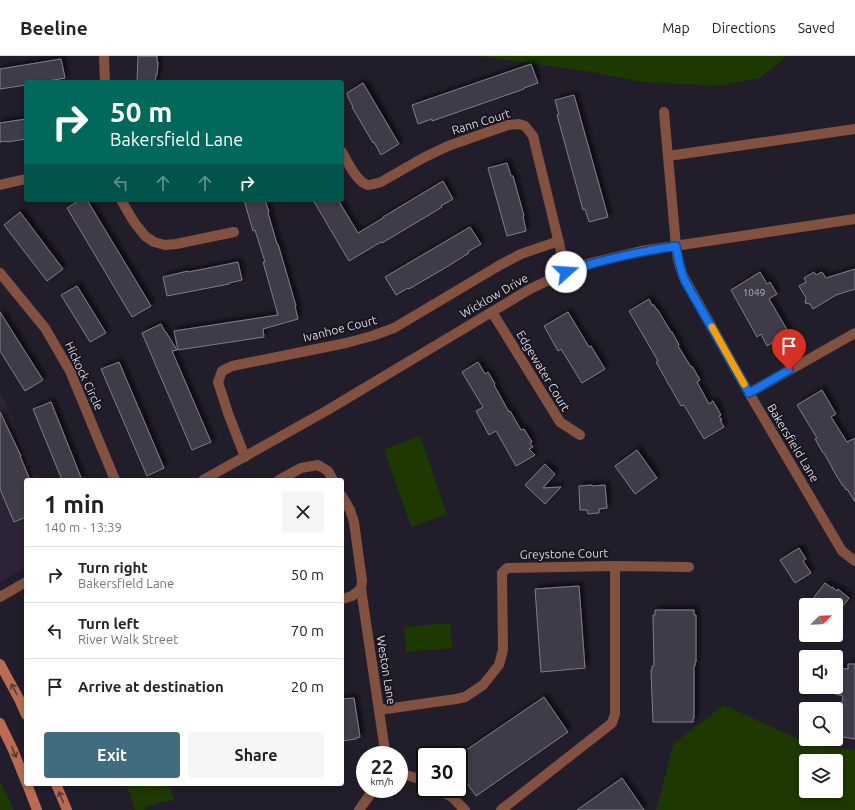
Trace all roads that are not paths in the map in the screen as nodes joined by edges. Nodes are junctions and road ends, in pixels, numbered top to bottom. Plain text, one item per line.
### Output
1 (104, 56) edge
2 (105, 80) edge
3 (664, 112) dead end
4 (855, 129) edge
5 (344, 155) edge
6 (668, 156) junction
7 (24, 179) edge
8 (0, 185) edge
9 (122, 202) edge
10 (855, 219) edge
11 (234, 232) dead end
12 (559, 240) junction
13 (676, 246) junction
14 (566, 272) junction
15 (0, 273) edge
16 (492, 312) junction
17 (855, 333) edge
18 (749, 393) junction
19 (580, 435) dead end
20 (245, 457) junction
21 (114, 478) edge
22 (207, 478) edge
23 (283, 478) edge
24 (333, 478) edge
25 (344, 500) edge
26 (855, 561) edge
27 (615, 566) junction
28 (689, 567) dead end
29 (24, 583) edge
30 (361, 589) junction
31 (0, 597) edge
32 (344, 598) edge
33 (0, 664) edge
34 (24, 710) edge
35 (379, 710) junction
36 (0, 723) edge
37 (384, 746) edge
38 (24, 778) edge
39 (27, 786) edge
40 (57, 786) edge
41 (368, 798) edge
42 (453, 798) edge
43 (37, 810) edge
44 (67, 810) edge
45 (359, 810) edge
46 (465, 810) edge
47 (501, 810) edge

1 - 2 street
3 - 6 street, Bakersfield Lane
4 - 6 street
5 - 12 street, Rann Court
6 - 13 street, Bakersfield Lane
7 - 8 street
9 - 11 street
10 - 13 street, Wicklow Drive
12 - 14 street, Rann Court
12 - 20 street, Ivanhoe Court
13 - 14 street, Wicklow Drive
13 - 18 street, Bakersfield Lane
14 - 16 street, Wicklow Drive
15 - 21 street, Hickock Circle
16 - 19 street, Edgewater Court
16 - 20 street, Wicklow Drive
17 - 18 street
18 - 26 street, Bakersfield Lane
20 - 22 street, Wicklow Drive
23 - 24 street
25 - 30 street, Weston Lane
27 - 28 street, Greystone Court
27 - 35 street, Greystone Court
27 - 47 street, Greystone Court
29 - 31 street
30 - 32 street
30 - 35 street, Weston Lane
34 -> 33 main road
35 - 37 street, Weston Lane
36 -> 38 main road
39 - 43 main road
44 -> 40 main road
41 - 45 street
42 - 46 street

